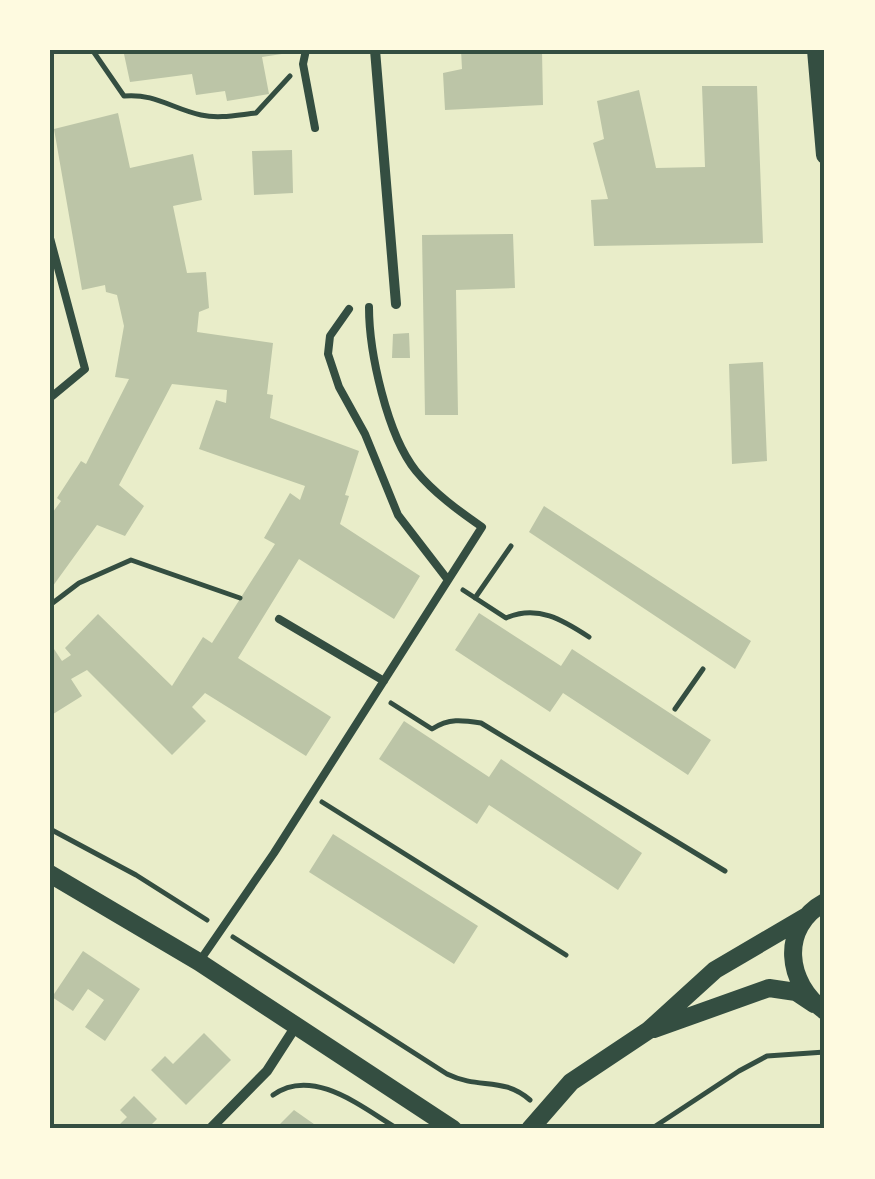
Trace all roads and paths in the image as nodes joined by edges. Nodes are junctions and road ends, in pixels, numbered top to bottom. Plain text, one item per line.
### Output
1 (93, 50) edge
2 (376, 50) edge
3 (816, 50) edge
4 (305, 54) edge
5 (315, 128) dead end
6 (825, 155) edge
7 (50, 238) edge
8 (396, 304) dead end
9 (368, 307) dead end
10 (349, 309) dead end
11 (50, 398) edge
12 (511, 546) dead end
13 (448, 580) junction
14 (240, 598) dead end
15 (476, 598) junction
16 (50, 605) edge
17 (278, 619) dead end
18 (589, 637) dead end
19 (703, 669) dead end
20 (384, 681) junction
21 (376, 693) junction
22 (676, 710) dead end
23 (310, 796) junction
24 (50, 829) edge
25 (724, 871) dead end
26 (50, 874) edge
27 (819, 903) edge
28 (220, 928) junction
29 (566, 955) dead end
30 (199, 962) junction
31 (819, 1008) edge
32 (296, 1026) junction
33 (649, 1030) junction
34 (825, 1052) edge
35 (269, 1097) dead end
36 (542, 1112) junction
37 (210, 1129) edge
38 (398, 1129) edge
39 (452, 1129) edge
40 (530, 1129) edge
41 (651, 1129) edge

1 - 4 path
2 - 8 street
3 - 6 street
4 - 5 lane
7 - 11 lane
9 - 13 lane
10 - 13 lane
12 - 15 path
13 - 15 path
13 - 20 lane
14 - 16 path
15 - 18 path
17 - 20 lane
19 - 22 path
20 - 21 lane
21 - 23 lane
21 - 25 path
23 - 28 lane
23 - 29 path
24 - 28 path
26 - 30 street
27 - 31 street
27 - 33 street
28 - 30 lane
28 - 36 path
30 - 32 street
31 - 33 street
32 - 37 street
32 - 39 street
33 - 36 street
34 - 41 path
35 - 38 path
36 - 40 street

